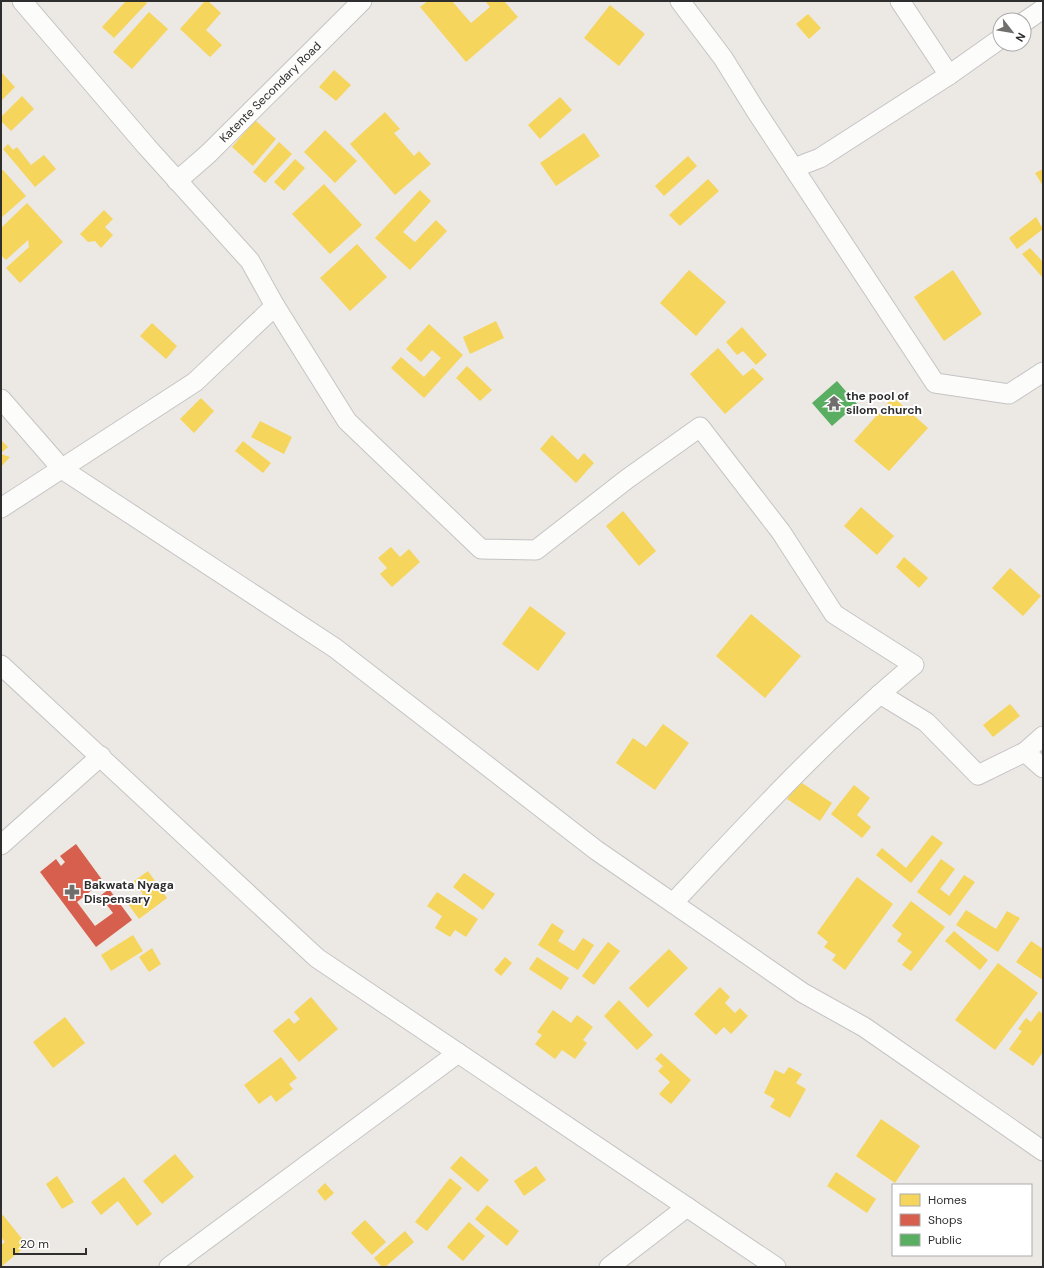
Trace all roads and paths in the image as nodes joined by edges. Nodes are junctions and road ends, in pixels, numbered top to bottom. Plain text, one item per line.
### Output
1 (22, 1) edge
2 (362, 1) edge
3 (680, 1) edge
4 (904, 2) edge
5 (1043, 9) edge
6 (1032, 17) edge
7 (992, 45) edge
8 (949, 75) junction
9 (794, 168) junction
10 (177, 181) junction
11 (275, 306) junction
12 (1043, 372) edge
13 (1, 399) edge
14 (62, 469) junction
15 (1, 508) edge
16 (1, 665) edge
17 (880, 694) junction
18 (1043, 736) edge
19 (1025, 752) junction
20 (101, 756) junction
21 (1043, 768) edge
22 (1, 845) edge
23 (673, 903) junction
24 (458, 1053) junction
25 (1043, 1151) edge
26 (687, 1207) junction
27 (169, 1267) edge
28 (609, 1267) edge
29 (776, 1267) edge

1 - 10 street
2 - 10 street, Katente Secondary Road
3 - 9 street
4 - 8 street
5 - 6 street
7 - 8 street
8 - 9 street
9 - 12 street
10 - 11 street
11 - 14 street
11 - 17 street
13 - 14 street
14 - 15 street
14 - 23 street
16 - 20 street
17 - 19 street
17 - 23 street
18 - 19 street
19 - 21 street
20 - 22 street
20 - 24 street
23 - 25 street
24 - 26 street
24 - 27 street
26 - 28 street
26 - 29 street

